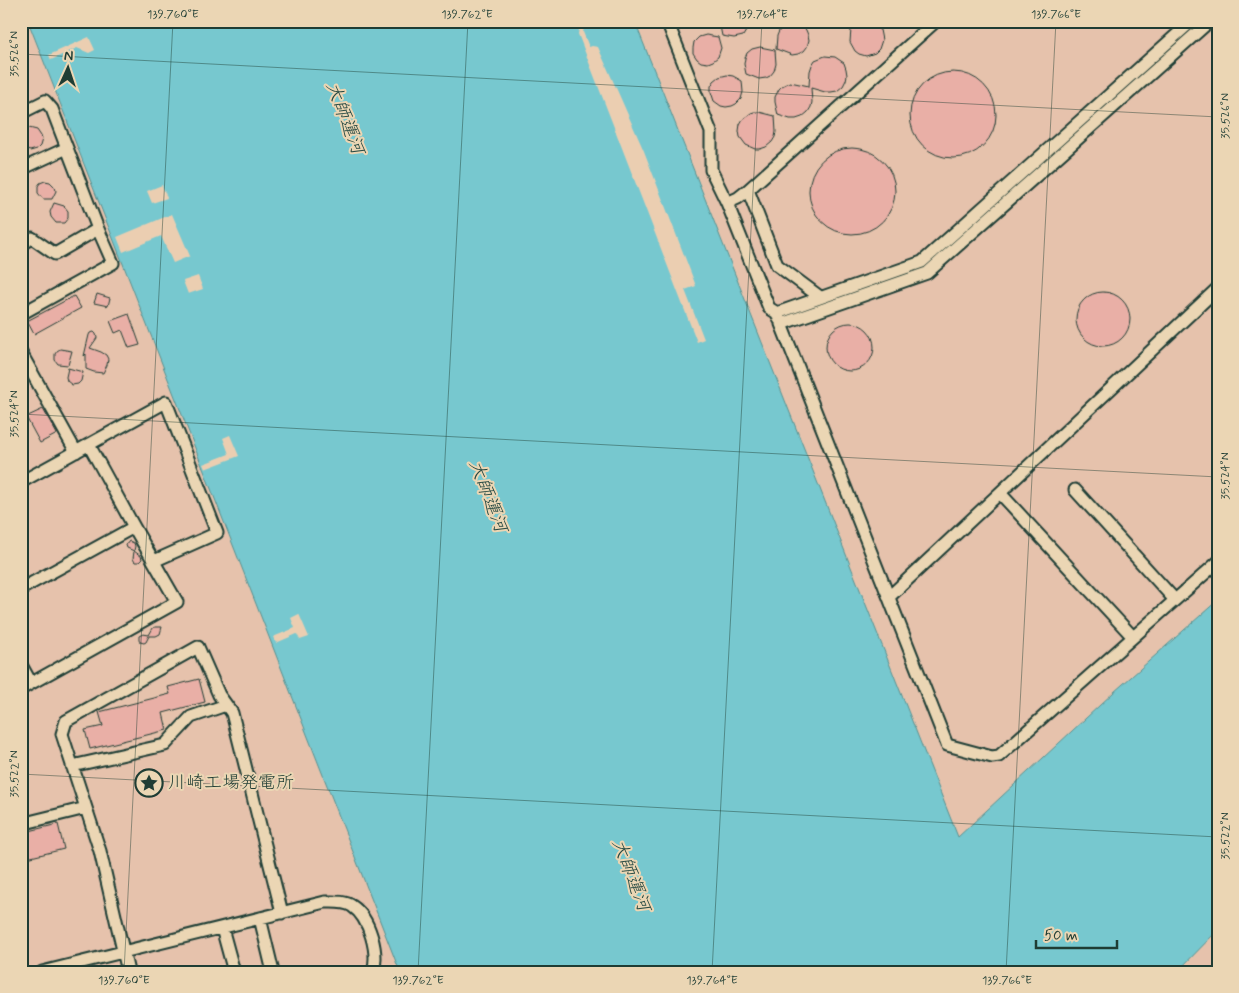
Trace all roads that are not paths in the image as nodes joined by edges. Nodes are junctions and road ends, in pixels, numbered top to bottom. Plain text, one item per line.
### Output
1 (667, 21) edge
2 (936, 21) edge
3 (1192, 21) edge
4 (1210, 21) edge
5 (21, 113) edge
6 (67, 148) junction
7 (21, 163) edge
8 (748, 190) junction
9 (727, 203) junction
10 (98, 229) junction
11 (21, 244) edge
12 (1218, 288) edge
13 (820, 297) junction
14 (21, 314) edge
15 (779, 318) junction
16 (21, 353) edge
17 (89, 445) junction
18 (76, 452) junction
19 (21, 482) edge
20 (1075, 490) dead end
21 (1000, 493) junction
22 (134, 527) junction
23 (154, 561) junction
24 (1218, 562) edge
25 (23, 585) edge
26 (889, 598) junction
27 (1175, 600) junction
28 (1133, 637) junction
29 (21, 665) edge
30 (26, 686) edge
31 (226, 706) junction
32 (72, 766) junction
33 (86, 808) junction
34 (21, 824) edge
35 (282, 912) junction
36 (260, 918) junction
37 (222, 928) junction
38 (123, 952) junction
39 (42, 972) edge
40 (128, 972) edge
41 (234, 972) edge
42 (273, 972) edge
43 (373, 972) edge

1 - 9 lane
2 - 8 lane
3 - 13 lane
4 - 15 lane
5 - 6 lane
6 - 7 lane
6 - 10 lane
8 - 9 lane
8 - 13 lane
9 - 15 lane
10 - 11 lane
10 - 14 lane
12 - 21 lane
13 - 15 lane
15 - 26 lane
16 - 18 lane
17 - 18 lane
17 - 22 lane
17 - 23 lane
18 - 19 lane
20 - 27 lane
21 - 26 lane
21 - 28 lane
22 - 23 lane
22 - 25 lane
23 - 30 lane
24 - 27 lane
26 - 28 lane
27 - 28 lane
29 - 30 lane
31 - 32 lane
31 - 32 lane
31 - 35 lane
32 - 33 lane
33 - 34 lane
33 - 38 lane
35 - 36 lane
35 - 43 lane
36 - 37 lane
36 - 42 lane
37 - 38 lane
37 - 41 lane
38 - 39 lane
38 - 40 lane

